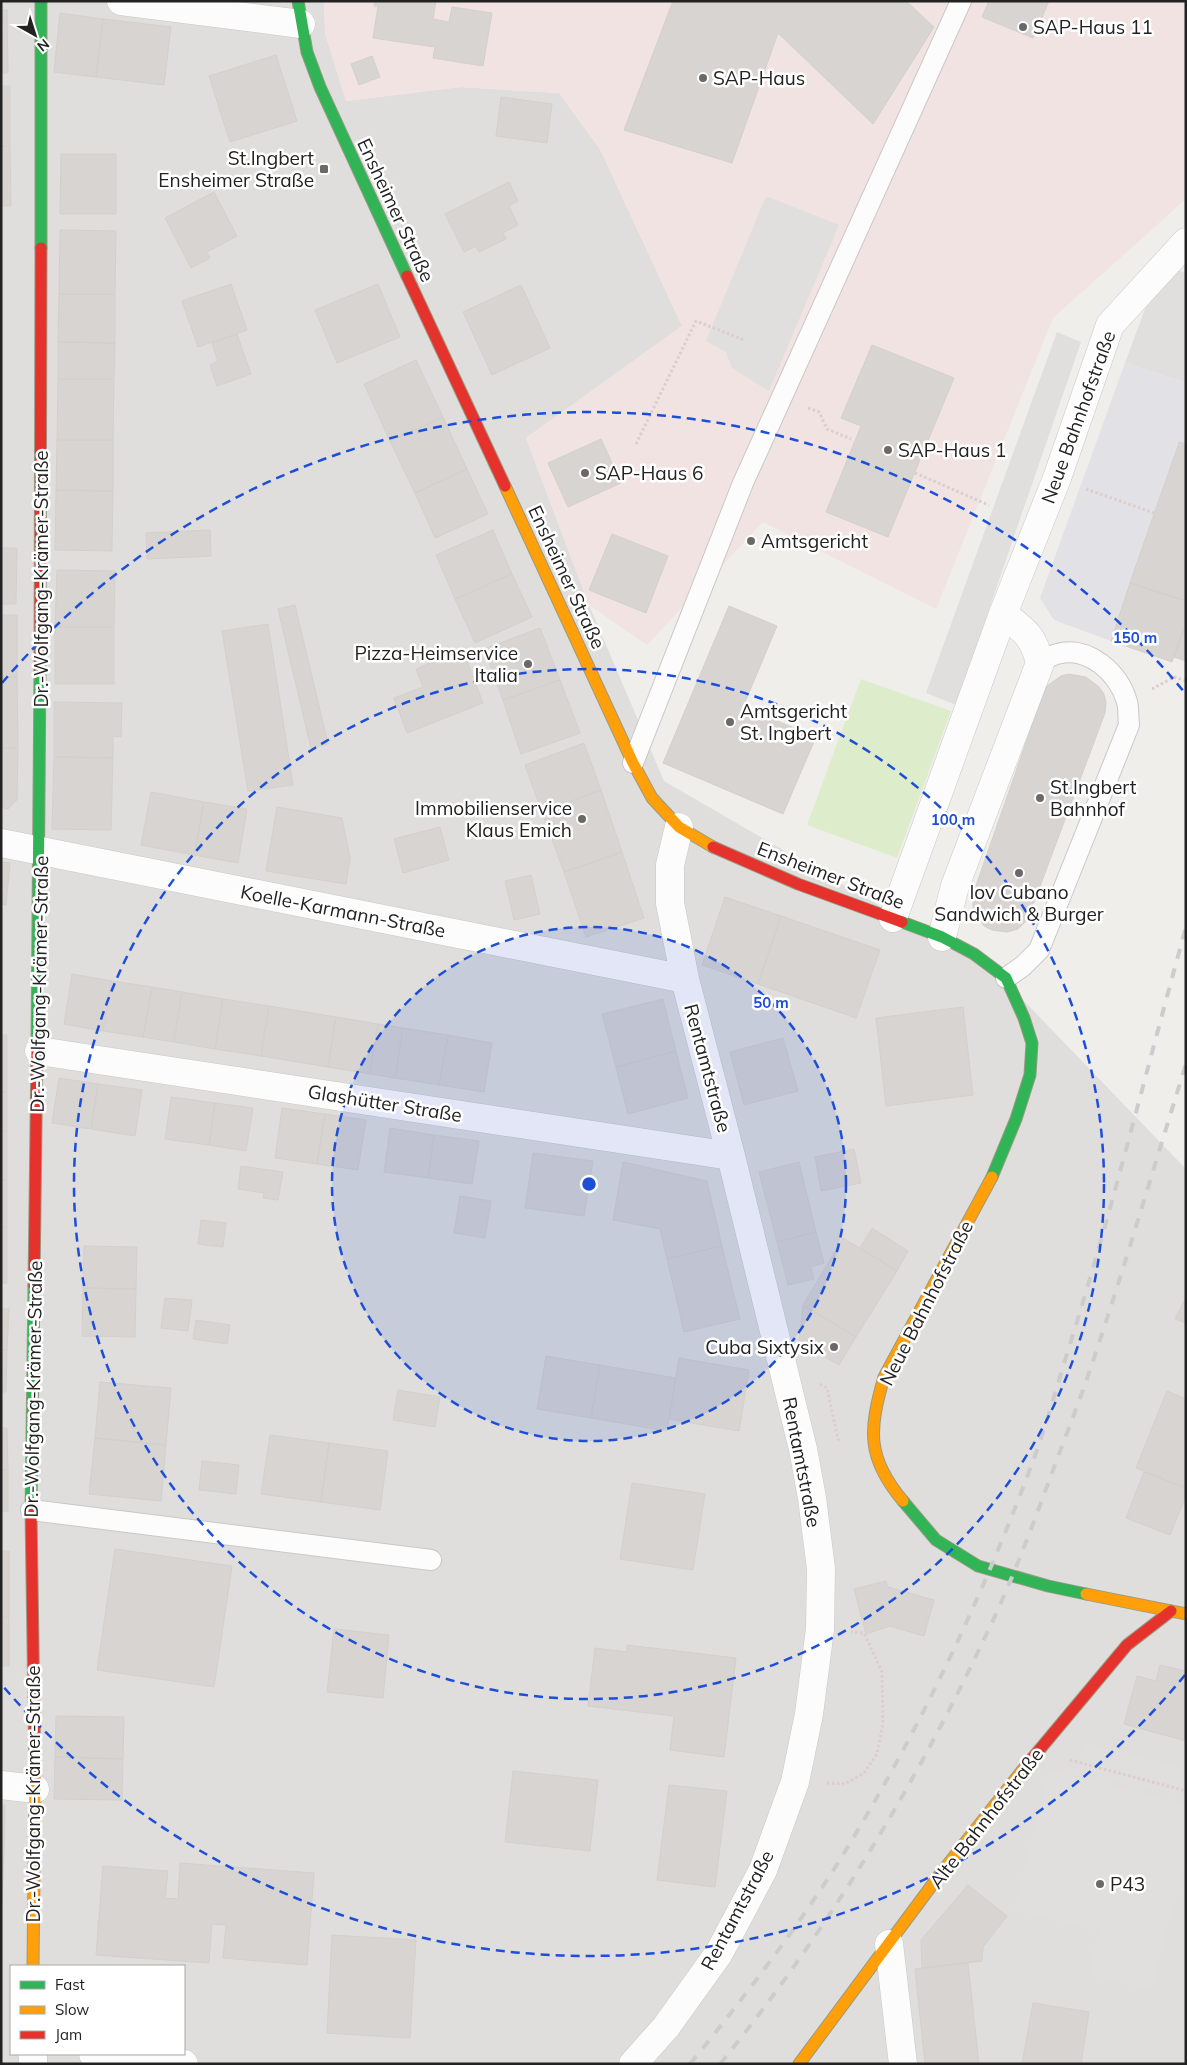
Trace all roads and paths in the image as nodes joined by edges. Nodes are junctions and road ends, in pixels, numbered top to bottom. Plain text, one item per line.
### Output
1 (41, 1) edge
2 (121, 1) edge
3 (961, 1) edge
4 (300, 13) edge
5 (1184, 247) edge
6 (744, 340) dead end
7 (781, 399) junction
8 (851, 439) dead end
9 (636, 444) dead end
10 (915, 473) dead end
11 (1057, 478) junction
12 (989, 505) dead end
13 (1154, 512) dead end
14 (1004, 614) junction
15 (1040, 663) junction
16 (1186, 680) edge
17 (1161, 684) dead end
18 (633, 763) junction
19 (679, 827) junction
20 (1, 843) edge
21 (40, 852) junction
22 (893, 918) junction
23 (942, 937) junction
24 (1006, 978) junction
25 (685, 979) junction
26 (39, 1050) junction
27 (731, 1156) junction
28 (827, 1388) dead end
29 (838, 1439) dead end
30 (31, 1510) junction
31 (431, 1560) dead end
32 (1171, 1611) junction
33 (1186, 1614) edge
34 (820, 1629) junction
35 (1035, 1754) junction
36 (795, 1782) junction
37 (1, 1785) edge
38 (35, 1789) junction
39 (1186, 1791) edge
40 (889, 1944) junction
41 (33, 1965) edge
42 (102, 2055) edge
43 (184, 2064) edge
44 (633, 2064) edge
45 (798, 2064) edge
46 (903, 2064) edge

1 - 21 street, Dr.-Wolfgang-Krämer-Straße
2 - 4 street
3 - 7 lane
4 - 18 street, Ensheimer Straße
5 - 11 street, Neue Bahnhofstraße
6 - 9 path
7 - 8 path
7 - 18 lane
10 - 12 path
11 - 13 path
11 - 14 street, Neue Bahnhofstraße
14 - 15 street
14 - 22 street, Neue Bahnhofstraße
15 - 23 street
15 - 24 lane
16 - 17 path
18 - 19 street, Ensheimer Straße
19 - 22 street, Ensheimer Straße
19 - 25 street, Rentamtstraße
20 - 21 street, Koelle-Karmann-Straße
21 - 25 street, Koelle-Karmann-Straße
21 - 26 street, Dr.-Wolfgang-Krämer-Straße
22 - 23 street, Ensheimer Straße
23 - 24 street, Ensheimer Straße
24 - 32 street, Neue Bahnhofstraße
25 - 27 street, Rentamtstraße
26 - 27 street, Glashütter Straße
26 - 30 street, Dr.-Wolfgang-Krämer-Straße
27 - 34 street, Rentamtstraße
28 - 29 path
30 - 31 lane
30 - 38 street, Dr.-Wolfgang-Krämer-Straße
32 - 33 street, Neue Bahnhofstraße
32 - 35 street, Alte Bahnhofstraße
34 - 36 street, Rentamtstraße
34 - 36 path
35 - 39 path
35 - 40 street, Alte Bahnhofstraße
36 - 44 street, Rentamtstraße
37 - 38 street
38 - 41 street, Dr.-Wolfgang-Krämer-Straße
40 - 45 street, Alte Bahnhofstraße
40 - 46 street
42 - 43 street

